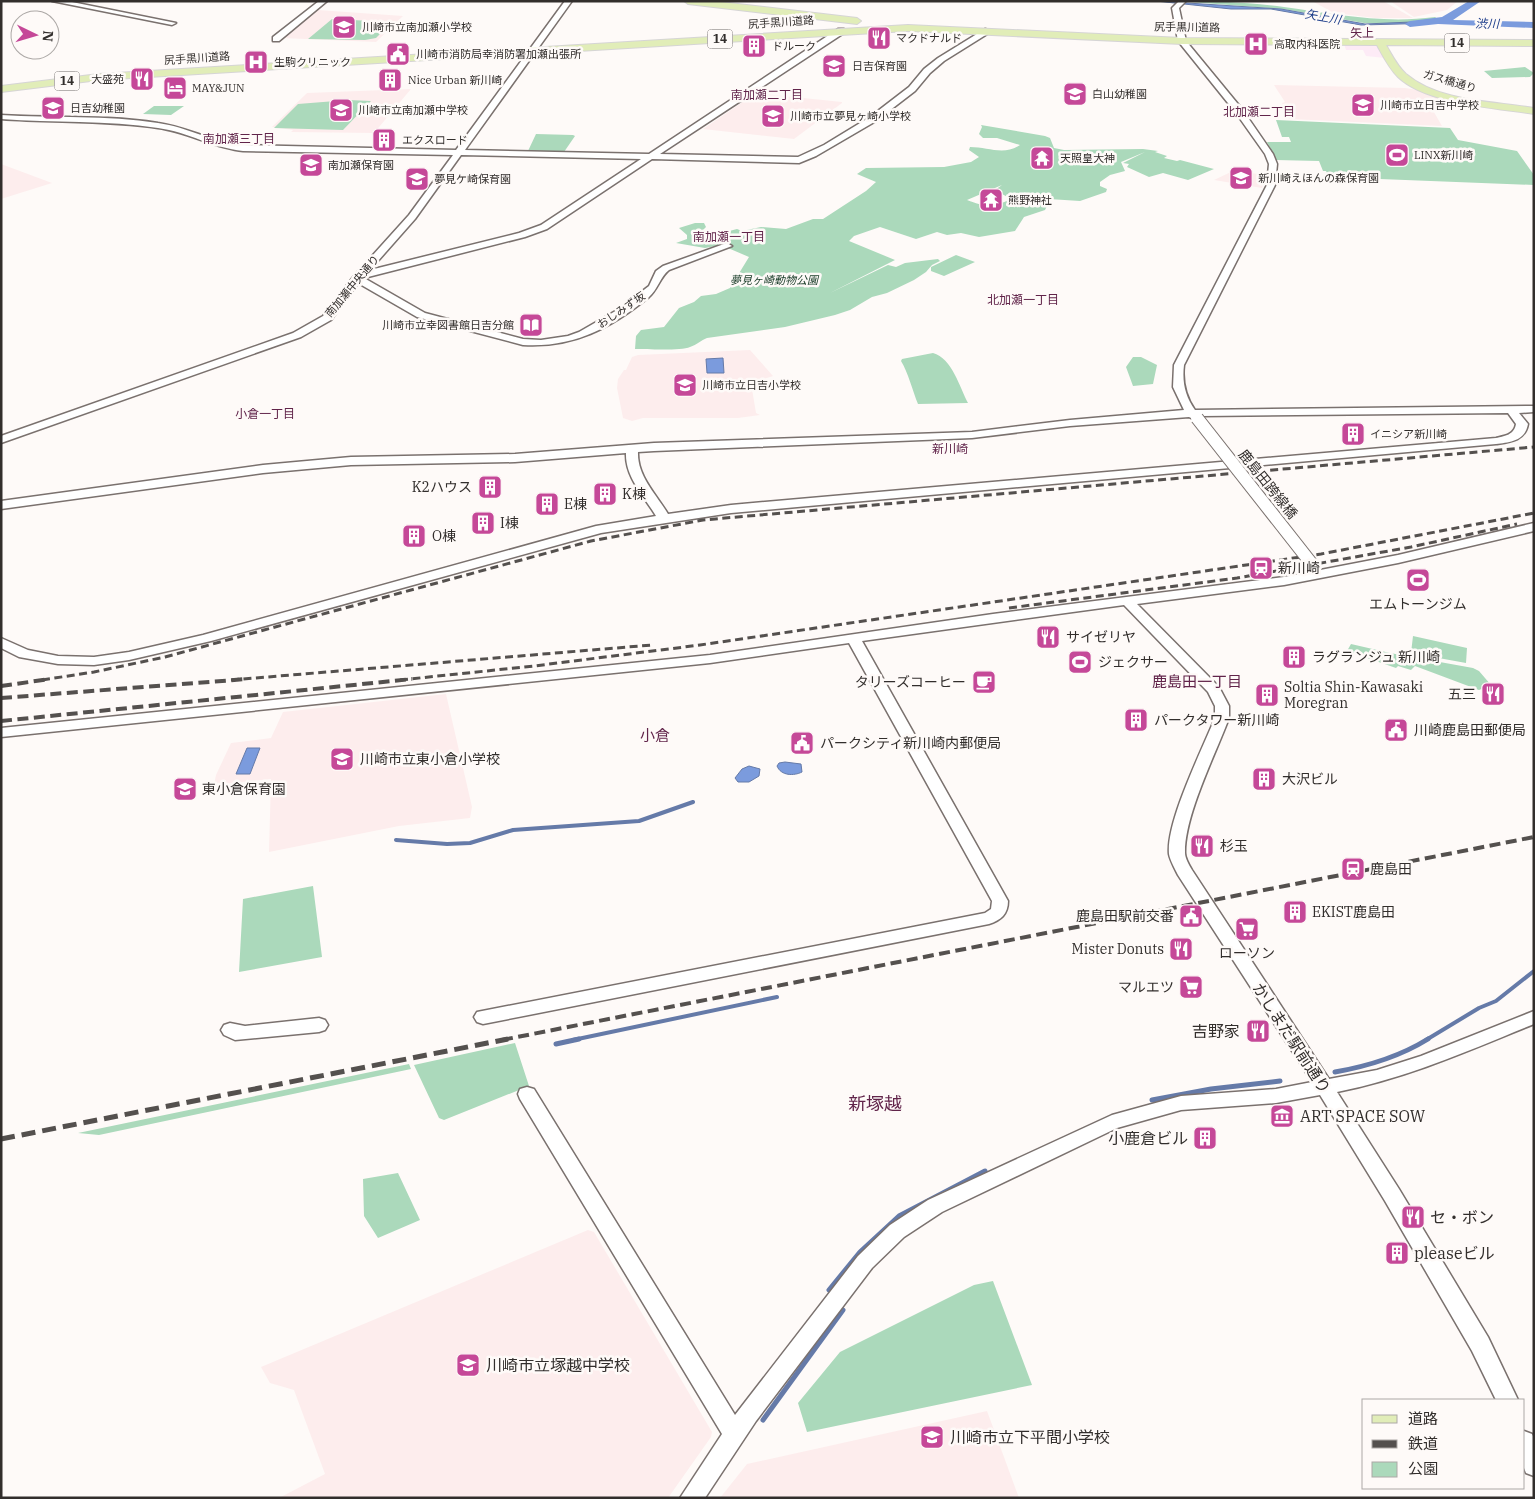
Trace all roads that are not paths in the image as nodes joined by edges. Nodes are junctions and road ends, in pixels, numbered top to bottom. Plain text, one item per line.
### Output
1 (55, 1) edge
2 (324, 1) edge
3 (569, 1) edge
4 (688, 1) edge
5 (1183, 1) edge
6 (172, 23) dead end
7 (908, 28) junction
8 (842, 31) junction
9 (988, 31) junction
10 (276, 39) dead end
11 (1182, 41) junction
12 (1380, 42) junction
13 (1534, 43) edge
14 (532, 50) junction
15 (1, 89) edge
16 (1534, 111) edge
17 (1, 117) edge
18 (459, 152) junction
19 (653, 156) junction
20 (727, 246) dead end
21 (357, 278) junction
22 (1534, 409) edge
23 (1512, 411) junction
24 (1194, 415) junction
25 (1, 440) edge
26 (632, 449) junction
27 (1, 505) edge
28 (664, 518) junction
29 (1534, 527) edge
30 (1318, 572) junction
31 (1133, 600) junction
32 (854, 639) junction
33 (1, 642) edge
34 (1, 733) edge
35 (483, 1017) dead end
36 (1534, 1017) edge
37 (319, 1025) dead end
38 (230, 1030) dead end
39 (1324, 1088) junction
40 (527, 1094) dead end
41 (1507, 1399) edge
42 (734, 1434) junction
43 (1525, 1443) edge
44 (1534, 1465) edge
45 (692, 1498) edge

1 - 6 street
2 - 10 street
3 - 14 street, 南加瀬中央通り
4 - 7 main road
5 - 11 street
7 - 8 main road, 尻手黒川道路 / 14
7 - 9 main road, 尻手黒川道路 / 14
8 - 14 main road, 尻手黒川道路 / 14
8 - 19 street
9 - 11 main road, 尻手黒川道路 / 14
9 - 19 street
11 - 12 main road, 尻手黒川道路 / 14
11 - 24 street, 鹿島田跨線橋
12 - 13 main road, 尻手黒川道路 / 14
12 - 16 main road, ガス橋通り
14 - 15 main road, 尻手黒川道路 / 14
14 - 18 street, 南加瀬中央通り
17 - 18 street
18 - 19 street
18 - 21 street, 南加瀬中央通り
19 - 21 street
20 - 21 street, おしみず坂
21 - 25 street, 南加瀬中央通り
22 - 23 street
23 - 24 street
23 - 28 street
24 - 26 street
24 - 30 street, 鹿島田跨線橋, bridge
26 - 27 street
26 - 28 street
28 - 33 street
29 - 30 street
30 - 31 street
31 - 32 street
31 - 39 street, かしまだ駅前通り
32 - 34 street
32 - 35 street
36 - 39 street
37 - 38 street
39 - 41 street, かしまだ駅前通り
39 - 42 street
40 - 42 street
42 - 45 street
43 - 44 street

